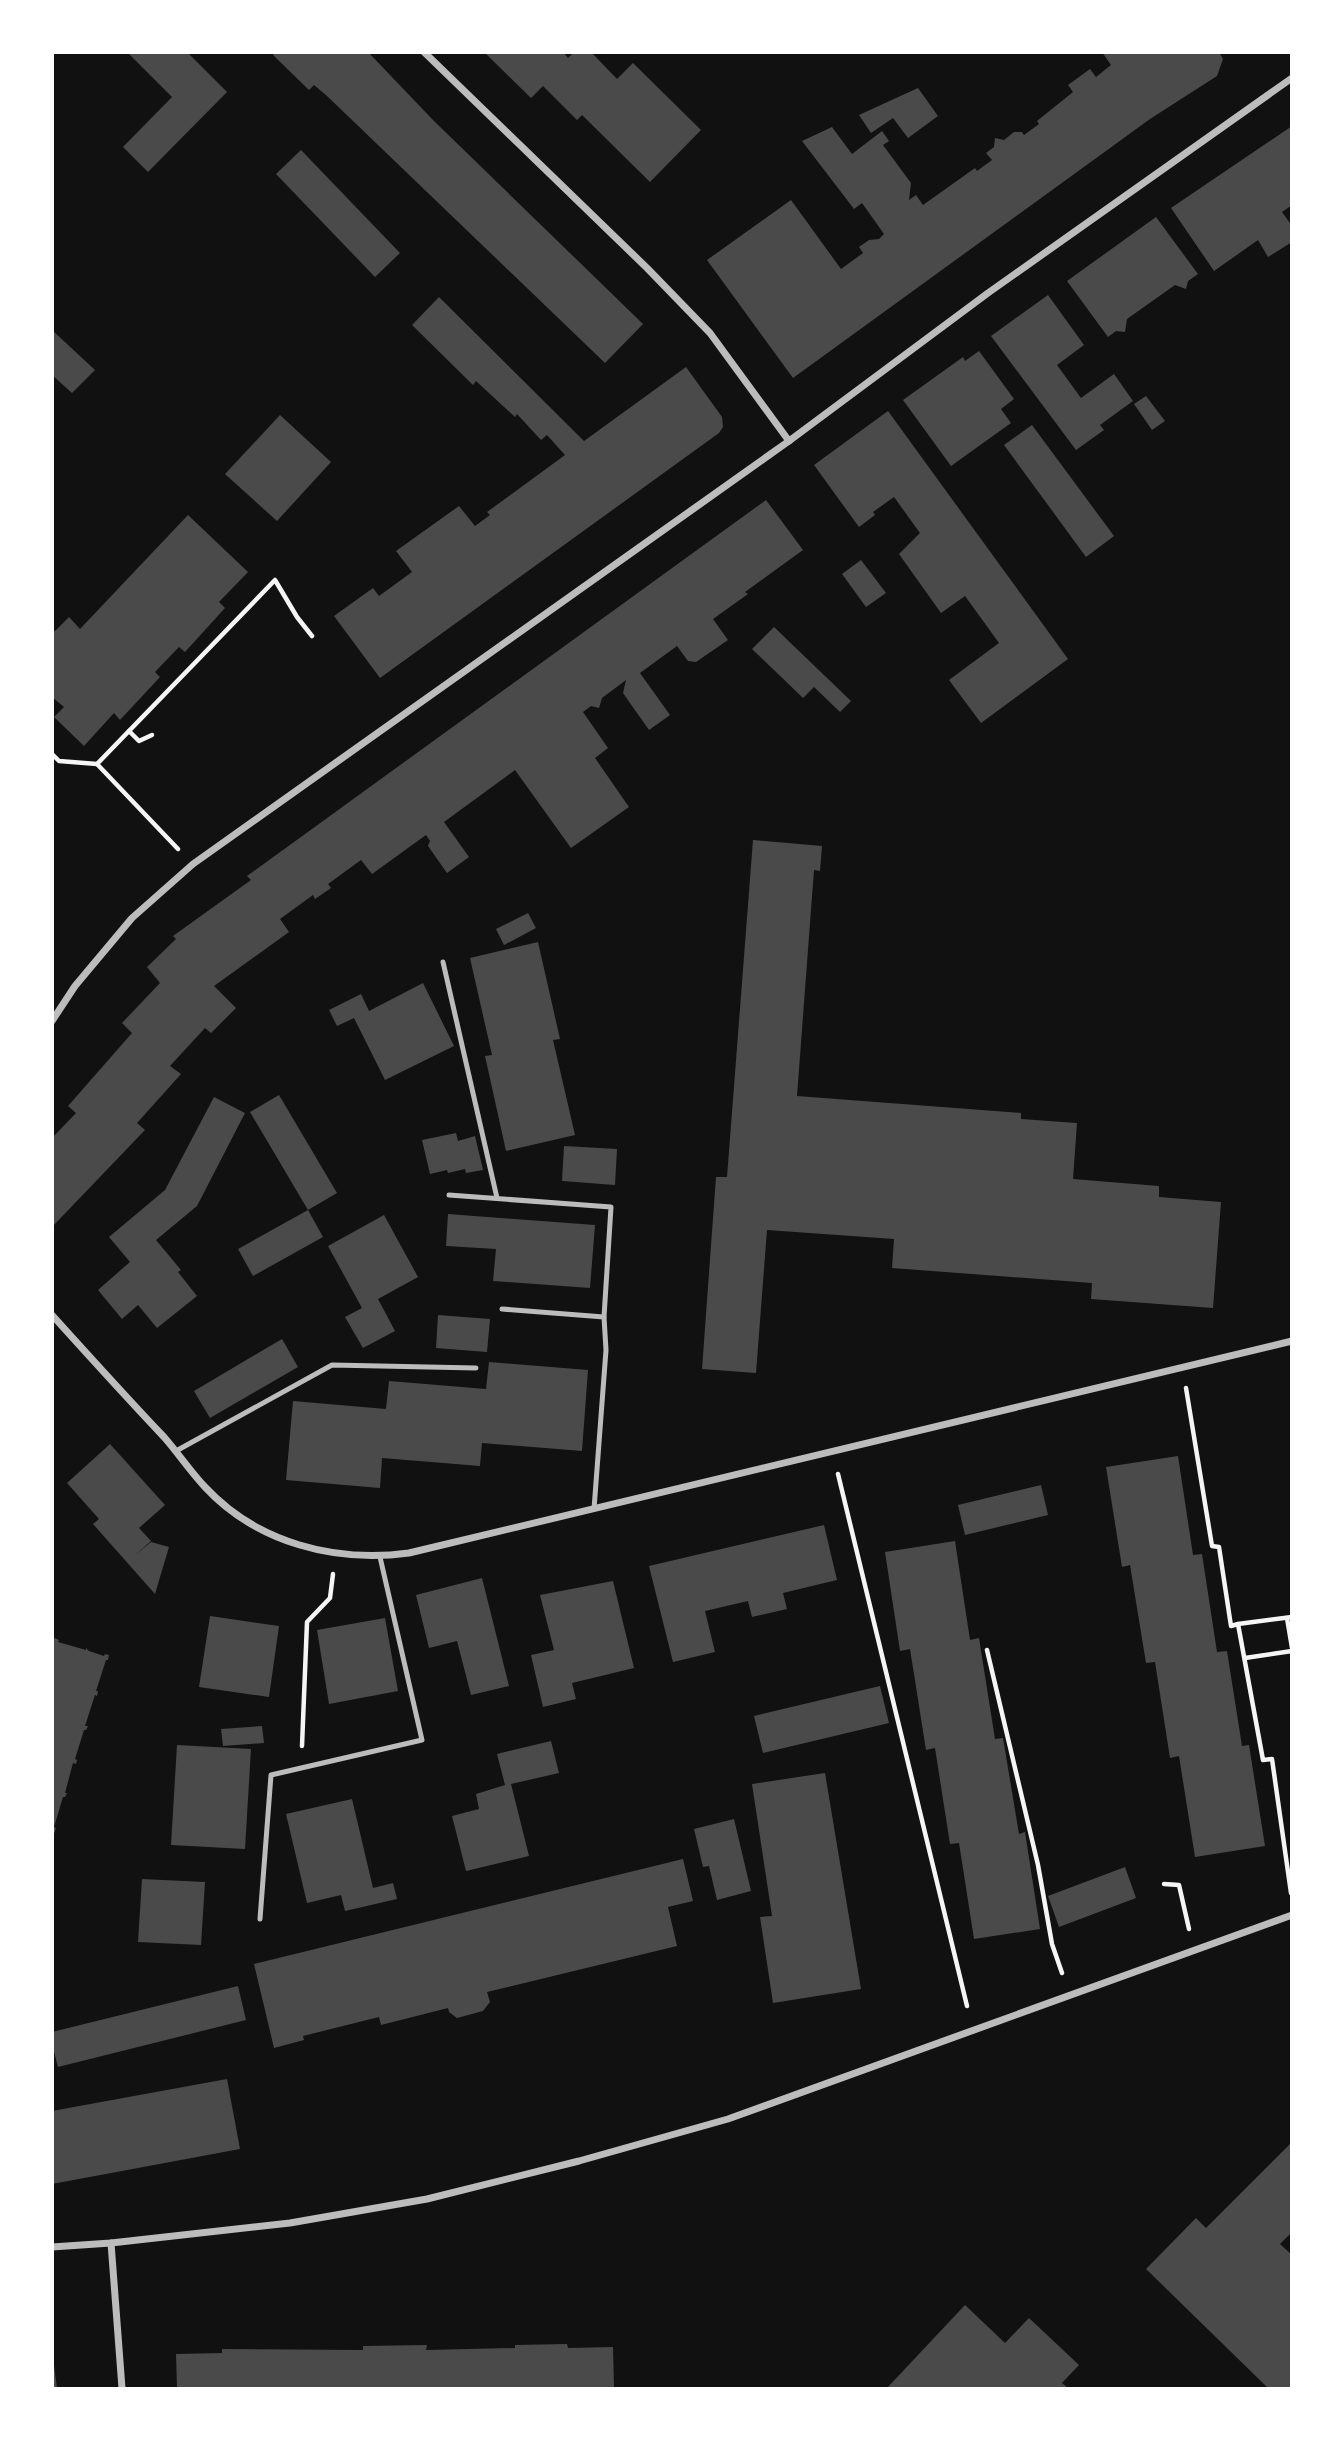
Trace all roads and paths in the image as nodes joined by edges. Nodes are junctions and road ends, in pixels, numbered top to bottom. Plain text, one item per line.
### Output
1 (424, 52) edge
2 (1292, 78) edge
3 (789, 441) junction
4 (312, 636) dead end
5 (129, 731) junction
6 (152, 735) dead end
7 (52, 754) edge
8 (97, 765) junction
9 (193, 864) junction
10 (443, 962) dead end
11 (52, 1021) edge
12 (449, 1195) dead end
13 (498, 1198) junction
14 (502, 1309) dead end
15 (52, 1315) edge
16 (604, 1317) junction
17 (1292, 1341) edge
18 (1183, 1367) junction
19 (476, 1368) dead end
20 (176, 1451) junction
21 (832, 1451) junction
22 (594, 1509) junction
23 (336, 1555) junction
24 (380, 1557) junction
25 (1289, 1618) edge
26 (1238, 1624) junction
27 (1292, 1649) edge
28 (987, 1650) dead end
29 (1245, 1658) junction
30 (307, 1767) junction
31 (1164, 1884) dead end
32 (1292, 1897) edge
33 (1292, 1915) edge
34 (260, 1919) dead end
35 (1194, 1950) junction
36 (1069, 1994) junction
37 (973, 2031) junction
38 (111, 2244) junction
39 (52, 2247) edge
40 (122, 2389) edge

1 - 3 street
2 - 3 street
3 - 9 street
4 - 5 path
5 - 6 path
5 - 8 path
7 - 8 path
8 - 9 path
9 - 11 street
10 - 13 lane
12 - 13 lane
13 - 16 lane
14 - 16 lane
15 - 20 street
16 - 22 lane
17 - 18 street
18 - 21 street
18 - 26 path
19 - 20 lane
20 - 23 street
21 - 22 street
21 - 37 path
22 - 24 street
23 - 24 street
23 - 30 path
24 - 30 lane
25 - 26 path
25 - 27 path
26 - 29 path
27 - 29 path
28 - 36 path
29 - 32 path
30 - 34 lane
31 - 35 path
33 - 35 street
35 - 36 street
36 - 37 street
37 - 38 street
38 - 39 street
38 - 40 street

